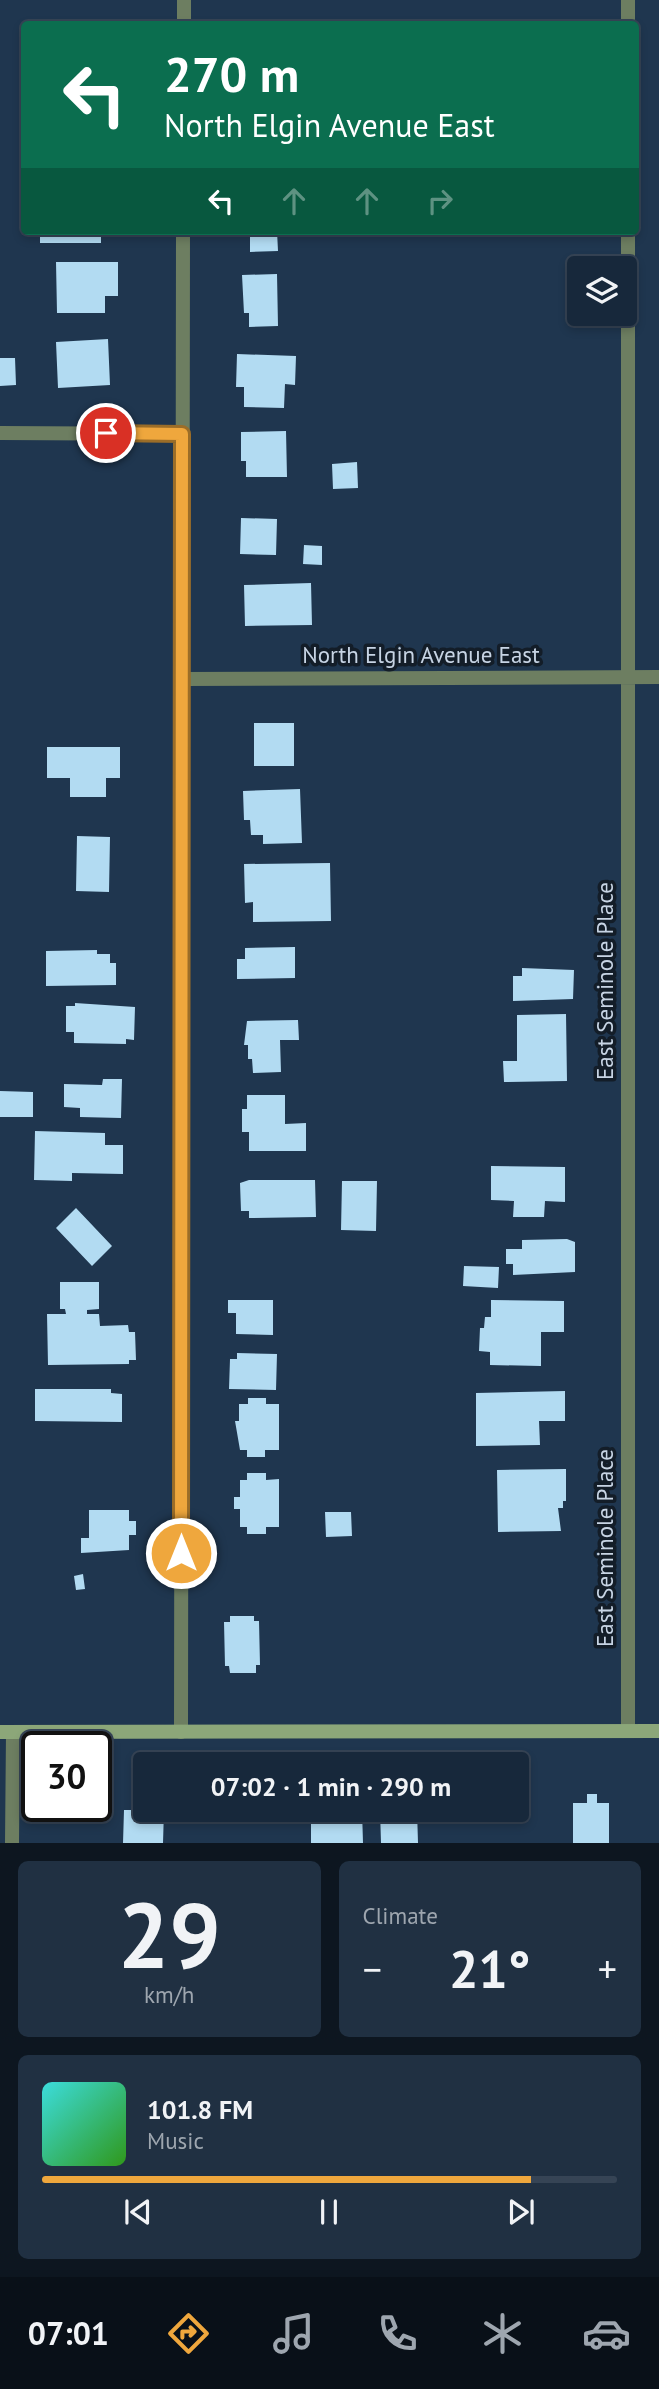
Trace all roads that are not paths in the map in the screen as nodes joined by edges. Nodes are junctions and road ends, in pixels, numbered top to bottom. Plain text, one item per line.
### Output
1 (184, 0) edge
2 (628, 0) edge
3 (184, 21) edge
4 (628, 21) edge
5 (183, 235) edge
6 (628, 235) edge
7 (0, 433) edge
8 (182, 434) junction
9 (629, 677) junction
10 (659, 677) edge
11 (183, 679) junction
12 (628, 1731) junction
13 (659, 1731) edge
14 (6, 1732) edge
15 (181, 1732) junction
16 (12, 1843) edge

1 - 3 street
2 - 4 street
5 - 8 street
6 - 9 street, East Seminole Place
7 - 8 street
8 - 11 street
9 - 10 street, North Elgin Avenue East
9 - 11 street, North Elgin Avenue East
9 - 12 street, East Seminole Place
11 - 15 street
12 - 13 main road
12 - 15 main road
14 - 15 main road
14 - 16 street

